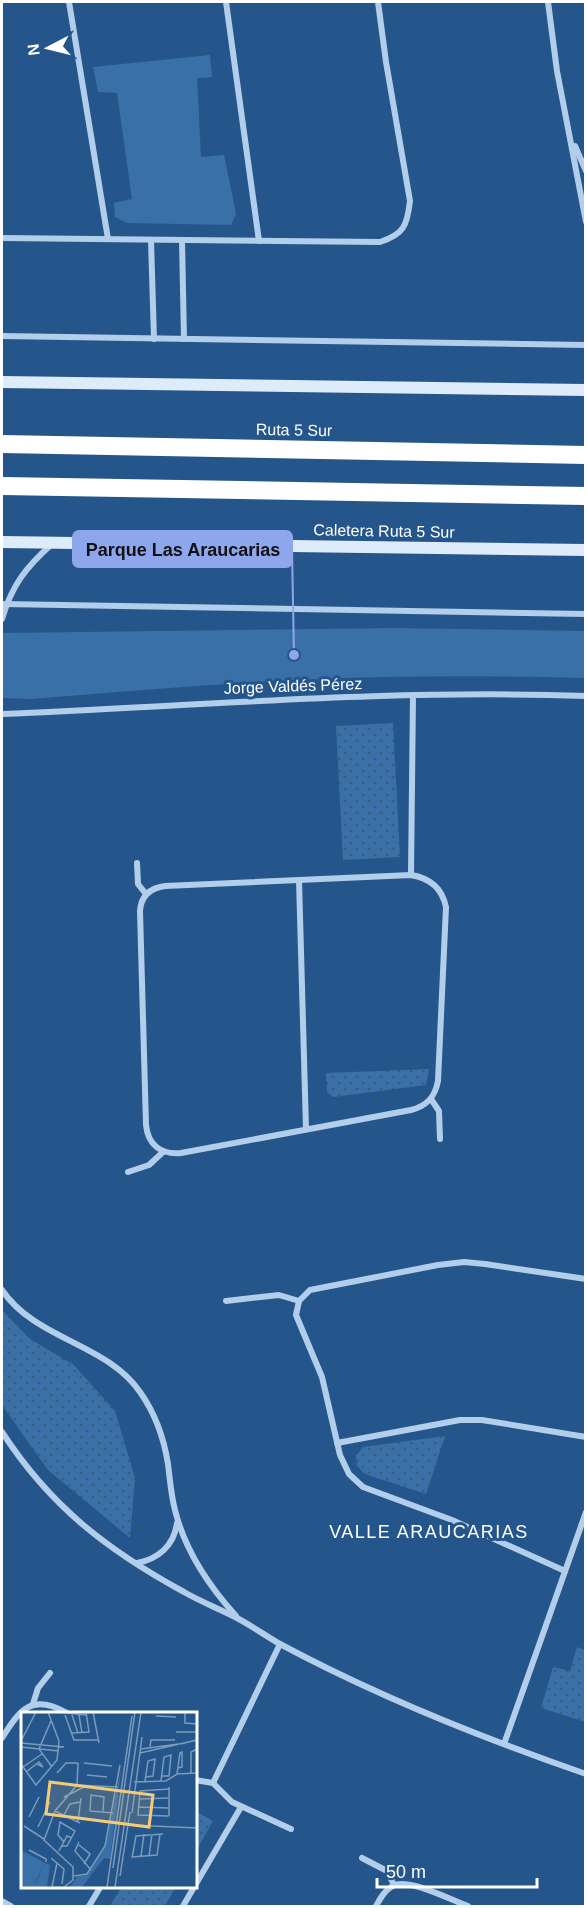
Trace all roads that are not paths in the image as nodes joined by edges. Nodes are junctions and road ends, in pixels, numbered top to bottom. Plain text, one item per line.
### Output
1 (69, 2) edge
2 (226, 2) edge
3 (378, 2) edge
4 (548, 2) edge
5 (570, 136) junction
6 (585, 171) edge
7 (585, 222) edge
8 (2, 237) edge
9 (108, 239) junction
10 (151, 240) junction
11 (182, 240) junction
12 (259, 241) junction
13 (2, 336) edge
14 (154, 339) junction
15 (184, 339) junction
16 (585, 345) edge
17 (2, 381) edge
18 (585, 390) edge
19 (2, 444) edge
20 (585, 455) edge
21 (2, 486) edge
22 (585, 496) edge
23 (2, 542) edge
24 (53, 543) junction
25 (585, 550) edge
26 (4, 604) edge
27 (585, 614) edge
28 (2, 619) edge
29 (413, 695) junction
30 (585, 696) edge
31 (2, 714) edge
32 (137, 862) dead end
33 (411, 875) junction
34 (299, 880) junction
35 (146, 894) junction
36 (431, 1099) junction
37 (306, 1129) junction
38 (440, 1139) dead end
39 (164, 1152) junction
40 (128, 1172) dead end
41 (585, 1279) edge
42 (2, 1290) edge
43 (226, 1301) dead end
44 (299, 1301) junction
45 (2, 1432) edge
46 (585, 1437) edge
47 (337, 1443) junction
48 (585, 1512) edge
49 (178, 1520) junction
50 (136, 1563) junction
51 (565, 1572) junction
52 (238, 1619) junction
53 (280, 1644) junction
54 (50, 1673) dead end
55 (33, 1704) junction
56 (65, 1712) edge
57 (2, 1738) edge
58 (504, 1744) junction
59 (585, 1774) edge
60 (196, 1780) edge
61 (213, 1783) junction
62 (241, 1808) junction
63 (291, 1829) dead end
64 (362, 1858) dead end
65 (196, 1884) edge
66 (394, 1885) junction
67 (100, 1887) edge
68 (194, 1887) edge
69 (2, 1901) edge
70 (11, 1906) edge
71 (89, 1906) edge
72 (183, 1906) edge
73 (375, 1906) edge
74 (468, 1906) edge

1 - 9 street
2 - 12 street
3 - 12 street
4 - 5 street
5 - 6 street
5 - 7 street
8 - 9 street
9 - 10 street
10 - 11 street
10 - 14 street
11 - 12 street
11 - 15 street
13 - 14 street
14 - 15 street
15 - 16 street
17 - 18 main road
19 - 20 highway, Ruta 5 Sur
21 - 22 highway
23 - 24 main road, Caletera Ruta 5 Sur
24 - 25 main road, Caletera Ruta 5 Sur
24 - 26 street
26 - 27 street
26 - 28 street
29 - 30 street, Jorge Valdés Pérez
29 - 31 street, Jorge Valdés Pérez
29 - 33 street
32 - 35 street
33 - 34 street
33 - 36 street
34 - 35 street
34 - 37 street
35 - 39 street
36 - 37 street
36 - 38 street
37 - 39 street
39 - 40 street
41 - 44 street
42 - 49 street
43 - 44 street
44 - 47 street
45 - 50 street
46 - 47 street
47 - 51 street
48 - 51 street
49 - 50 street
49 - 52 street
50 - 52 street
51 - 58 street
52 - 53 street
53 - 58 street
53 - 61 street
54 - 55 street
55 - 56 street
55 - 57 street
58 - 59 street
60 - 61 street
61 - 62 street
62 - 63 street
62 - 65 street
64 - 66 street
66 - 73 street
66 - 74 street
67 - 71 street
68 - 72 street
69 - 70 street

